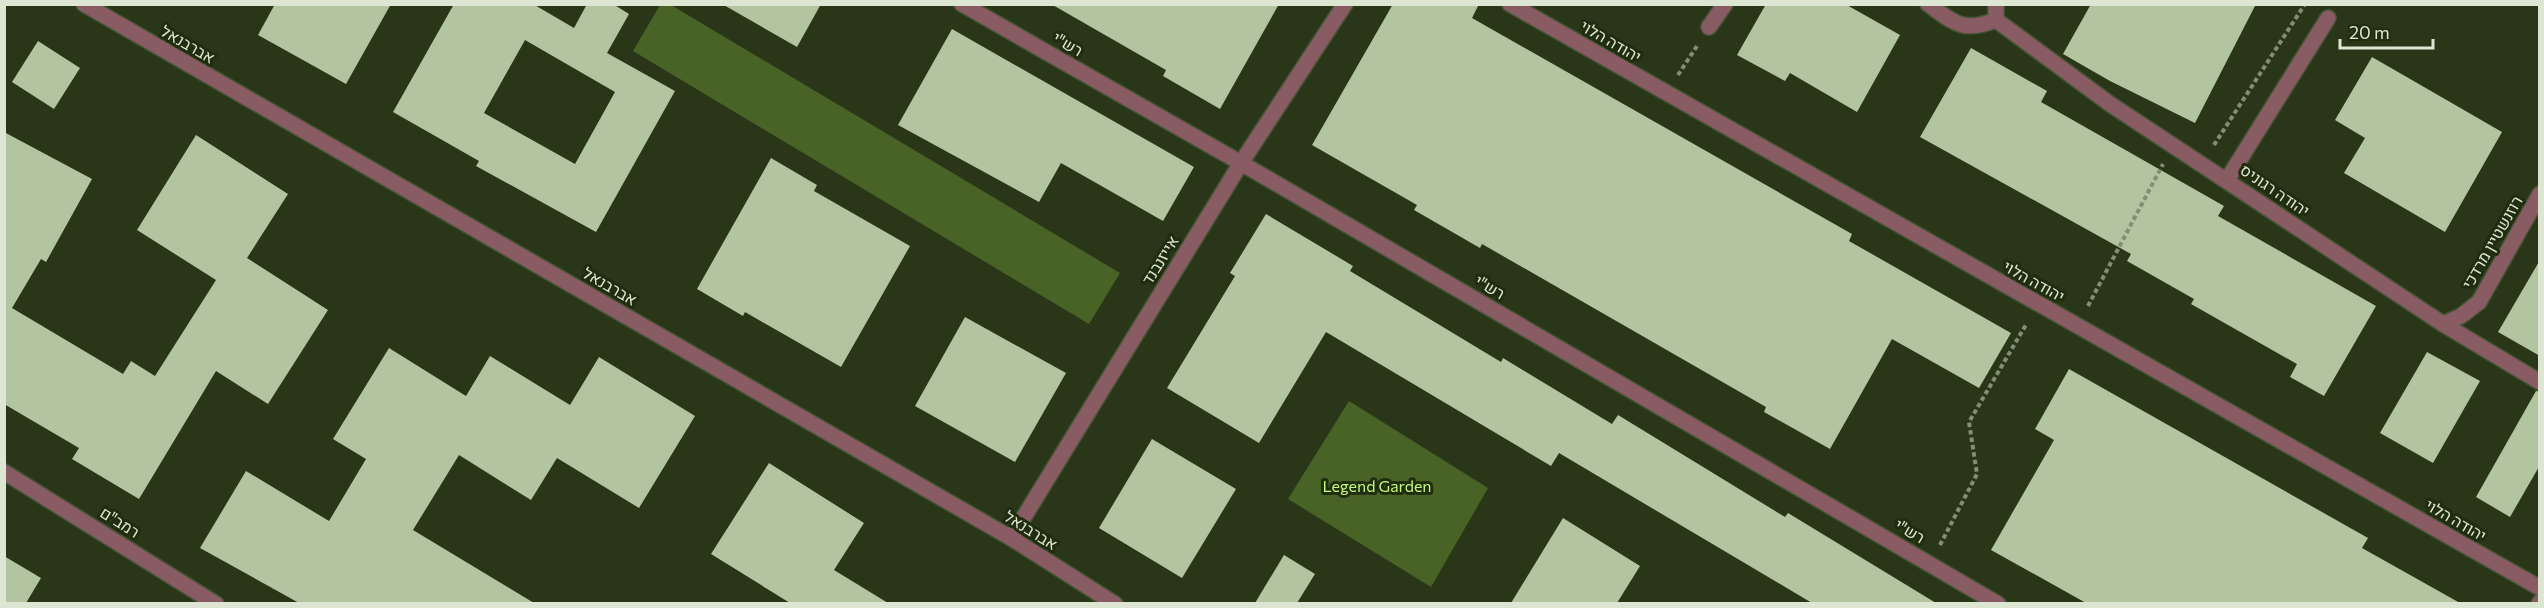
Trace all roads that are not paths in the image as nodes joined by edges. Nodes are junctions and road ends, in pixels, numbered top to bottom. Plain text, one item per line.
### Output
1 (84, 4) edge
2 (962, 4) edge
3 (1345, 4) edge
4 (1510, 4) edge
5 (1725, 4) edge
6 (1928, 4) edge
7 (1996, 12) edge
8 (2328, 18) dead end
9 (1709, 27) road end
10 (1241, 163) junction
11 (2227, 180) junction
12 (2540, 194) edge
13 (2443, 324) junction
14 (2540, 382) edge
15 (4, 471) edge
16 (1011, 538) junction
17 (2540, 588) edge
18 (216, 603) edge
19 (1115, 603) edge
20 (1998, 603) edge

1 - 16 street, אברבנאל
2 - 10 street, רש"י
3 - 10 street, אייזנבנד
4 - 17 street, יהודה הלוי
5 - 9 street
6 - 7 street, יהודה רגוניס
7 - 11 street, יהודה רגוניס
8 - 11 street
10 - 16 street, אייזנבנד
10 - 20 street, רש"י
11 - 13 street, יהודה רגוניס
12 - 13 street, רוזנשטיין מרדכי
13 - 14 street, יהודה רגוניס
15 - 18 street, רמב"ם
16 - 19 street, אברבנאל

